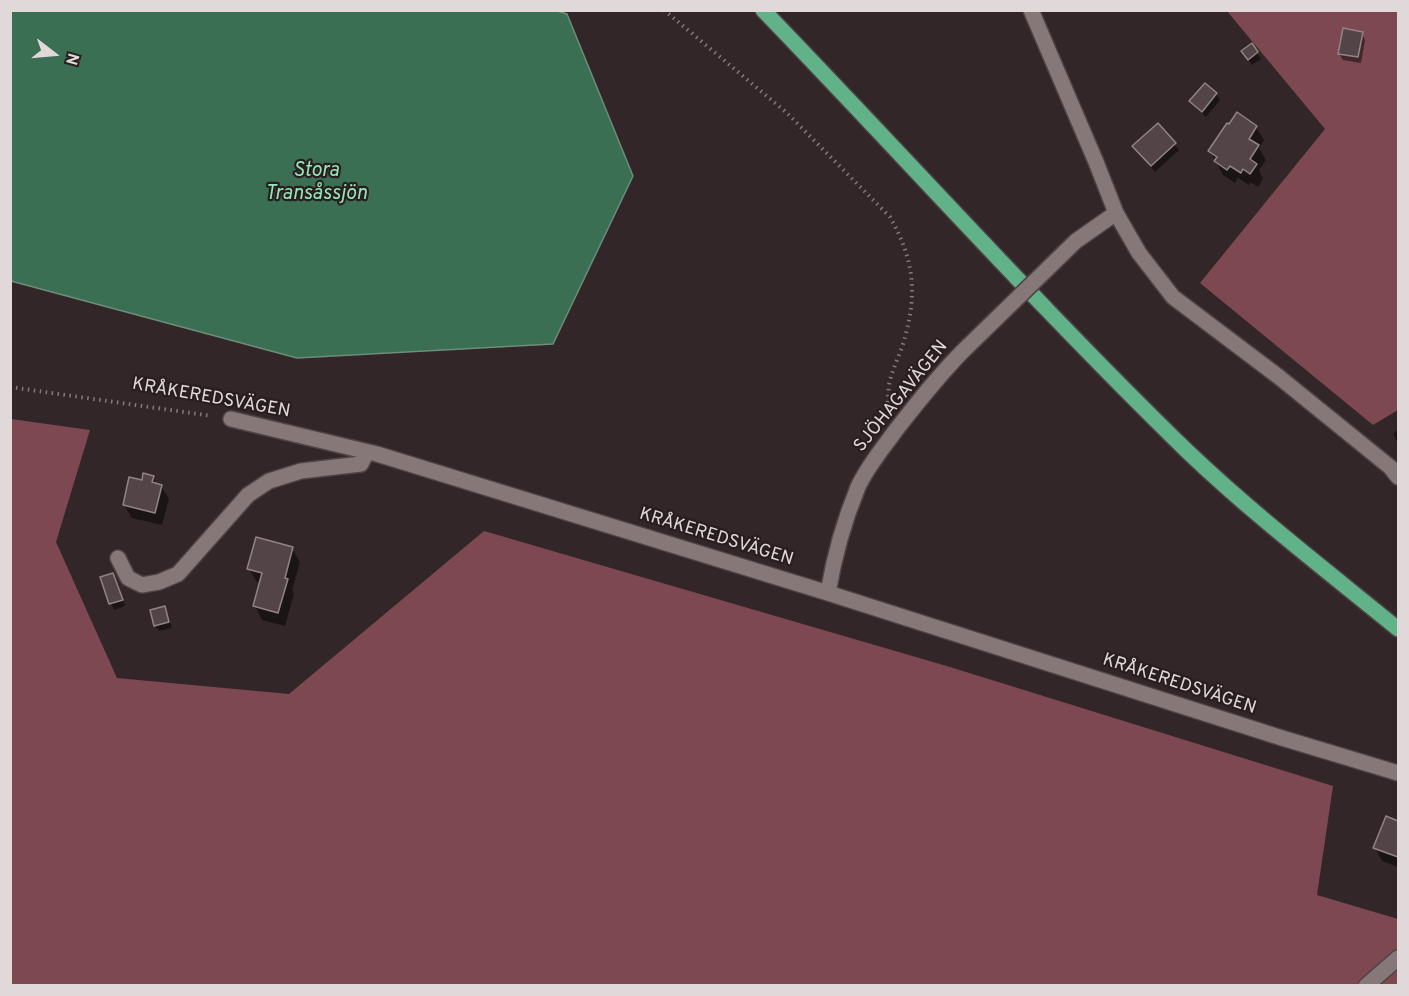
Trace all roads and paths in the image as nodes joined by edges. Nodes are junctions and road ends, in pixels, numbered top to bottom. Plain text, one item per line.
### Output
1 (664, 10) edge
2 (762, 10) edge
3 (1031, 10) edge
4 (1116, 213) junction
5 (10, 387) edge
6 (231, 418) joint
7 (902, 423) junction
8 (367, 452) junction
9 (1398, 477) edge
10 (118, 558) dead end
11 (828, 593) junction
12 (1398, 629) edge
13 (1398, 773) edge
14 (1398, 958) edge
15 (1366, 986) edge

1 - 7 path
2 - 12 main road
3 - 4 street
4 - 7 street, SJÖHAGAVÄGEN, bridge
4 - 9 street
5 - 6 path, KRÅKEREDSVÄGEN
6 - 8 street, KRÅKEREDSVÄGEN
7 - 11 street, SJÖHAGAVÄGEN
8 - 10 street
8 - 11 street, KRÅKEREDSVÄGEN
11 - 13 street, KRÅKEREDSVÄGEN
14 - 15 street

